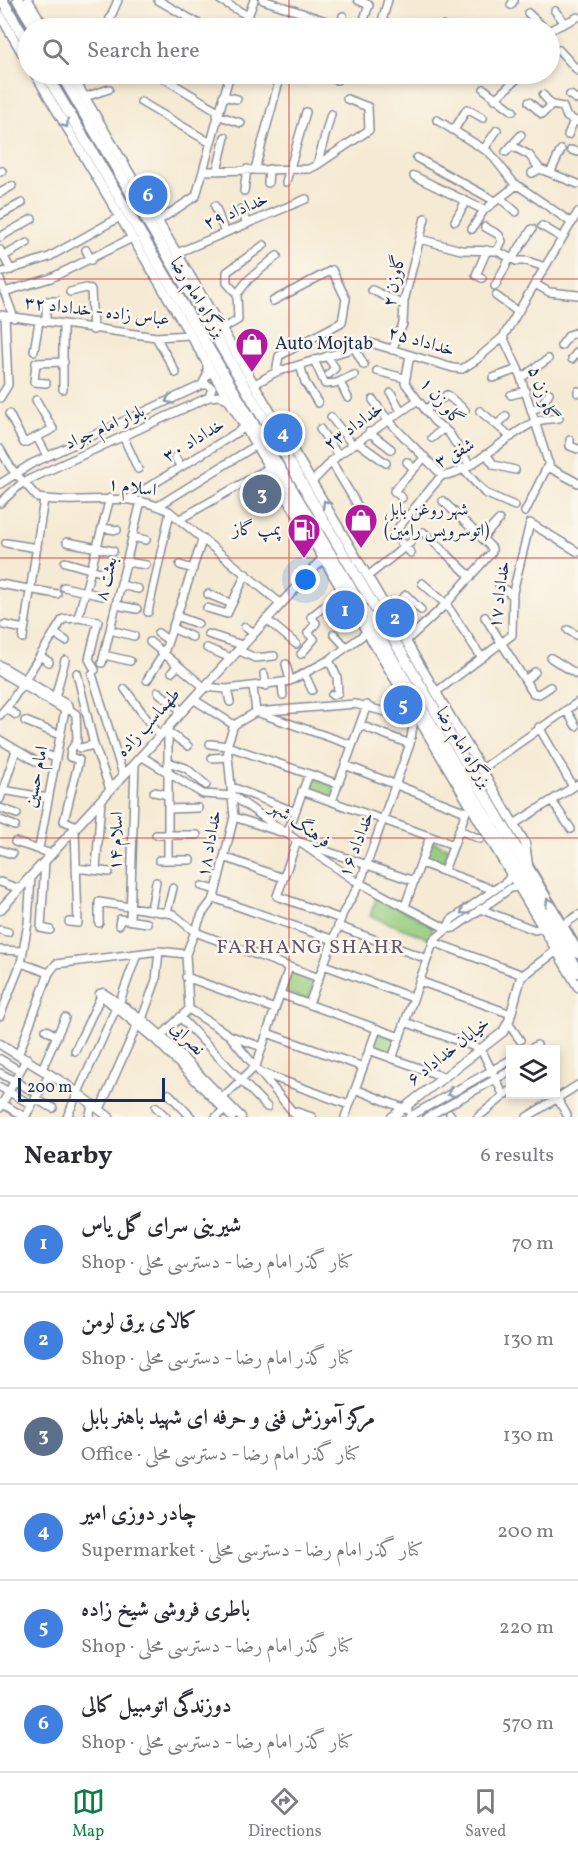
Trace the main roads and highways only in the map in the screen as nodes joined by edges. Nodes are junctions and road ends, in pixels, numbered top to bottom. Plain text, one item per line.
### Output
1 (2, 0) edge
2 (18, 0) edge
3 (28, 0) edge
4 (0, 15) edge
5 (29, 18) edge
6 (39, 18) edge
7 (18, 27) edge
8 (18, 46) edge
9 (41, 84) edge
10 (52, 84) edge
11 (67, 84) edge
12 (77, 84) edge
13 (44, 89) junction
14 (68, 111) junction
15 (107, 134) junction
16 (111, 158) junction
17 (155, 223) junction
18 (158, 263) junction
19 (185, 284) junction
20 (164, 292) junction
21 (205, 300) junction
22 (251, 386) junction
23 (289, 442) junction
24 (294, 467) junction
25 (276, 482) junction
26 (296, 497) junction
27 (326, 556) junction
28 (371, 633) junction
29 (422, 676) junction
30 (440, 716) junction
31 (462, 735) junction
32 (490, 843) junction
33 (528, 865) junction
34 (540, 909) junction
35 (0, 910) edge
36 (561, 943) junction
37 (578, 946) edge
38 (578, 953) edge
39 (578, 972) edge
40 (578, 986) edge
41 (102, 995) road end
42 (140, 1021) junction
43 (3, 1045) edge
44 (109, 1117) edge
45 (232, 1117) edge
46 (241, 1117) edge
47 (392, 1117) edge

1 - 7 highway
2 - 5 highway
3 - 6 main road
4 - 8 main road
9 - 13 main road
10 - 14 highway, بزرگراه امام رضا
11 - 16 highway, بزرگراه امام رضا
12 - 15 main road
13 - 14 main road
13 -> 20 main road
14 - 18 highway, بزرگراه امام رضا
15 - 16 main road
15 - 17 main road
16 - 17 highway, بزرگراه امام رضا
17 - 19 highway, بزرگراه امام رضا
17 - 21 main road
18 - 20 main road
18 - 26 highway, بزرگراه امام رضا
19 - 21 main road
19 - 22 highway, بزرگراه امام رضا
20 - 25 main road
21 - 22 main road
22 - 23 main road
22 - 24 highway, بزرگراه امام رضا
23 - 24 main road
29 -> 23 main road
24 - 29 highway, بزرگراه امام رضا
25 - 26 main road
25 - 27 main road
26 - 27 highway, بزرگراه امام رضا
27 - 28 highway, بزرگراه امام رضا
27 - 28 main road
27 - 35 main road, طهماسب زاده
28 - 32 main road
28 - 34 highway, بزرگراه امام رضا
29 - 30 highway, بزرگراه امام رضا
29 - 31 main road
30 - 31 main road
30 - 33 highway, بزرگراه امام رضا
31 - 33 main road
32 - 34 main road
32 - 36 main road
36 -> 33 highway, بزرگراه امام رضا
34 - 36 highway, بزرگراه امام رضا
36 - 37 main road
36 - 38 highway, بزرگراه امام رضا
36 - 39 highway, بزرگراه امام رضا
36 - 40 main road
36 - 47 main road, خیابان خداداد ۶
41 - 42 main road, نصرایی
42 - 45 main road
42 - 46 main road, نصرایی
43 - 44 main road

